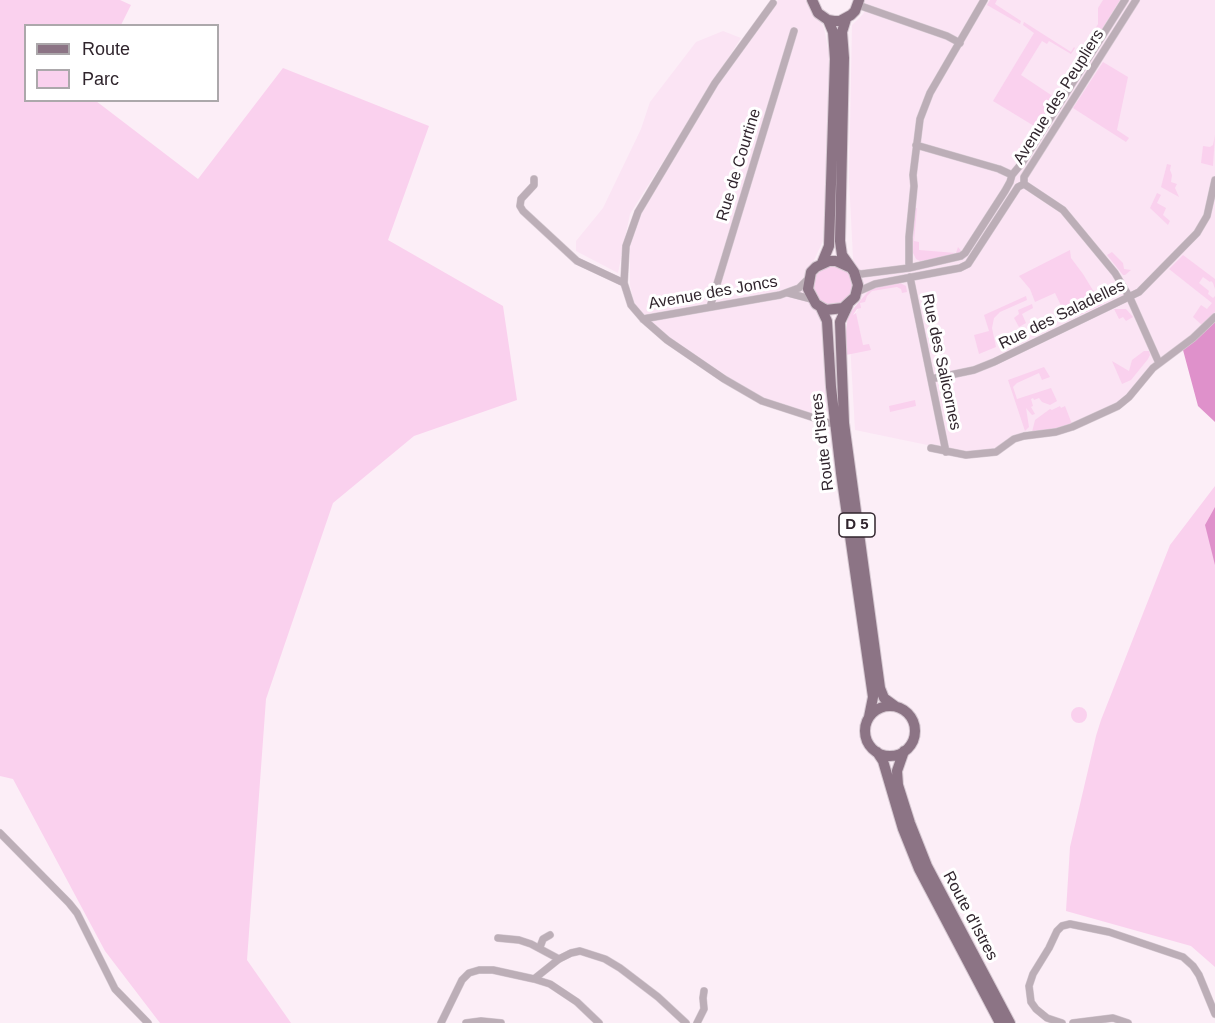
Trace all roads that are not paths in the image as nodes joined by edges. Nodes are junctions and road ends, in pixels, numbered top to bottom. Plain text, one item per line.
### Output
1 (812, 0) edge
2 (984, 0) edge
3 (1125, 0) edge
4 (1136, 0) edge
5 (773, 3) dead end
6 (858, 3) edge
7 (846, 19) junction
8 (828, 20) junction
9 (794, 31) dead end
10 (960, 43) junction
11 (916, 145) junction
12 (1012, 177) junction
13 (534, 179) dead end
14 (1215, 180) edge
15 (1022, 183) junction
16 (822, 263) junction
17 (909, 268) junction
18 (851, 270) junction
19 (910, 277) junction
20 (808, 278) junction
21 (624, 283) junction
22 (857, 292) junction
23 (789, 293) junction
24 (1130, 297) junction
25 (811, 299) junction
26 (848, 305) junction
27 (710, 307) junction
28 (821, 308) junction
29 (1215, 316) edge
30 (643, 319) junction
31 (1159, 363) junction
32 (932, 380) junction
33 (836, 425) junction
34 (930, 448) dead end
35 (946, 452) junction
36 (895, 706) junction
37 (869, 717) junction
38 (877, 752) junction
39 (904, 752) junction
40 (0, 833) edge
41 (550, 935) dead end
42 (498, 938) dead end
43 (540, 947) junction
44 (559, 958) junction
45 (534, 979) junction
46 (704, 991) dead end
47 (1215, 1014) edge
48 (148, 1023) edge
49 (441, 1023) edge
50 (466, 1023) edge
51 (501, 1023) edge
52 (599, 1023) edge
53 (686, 1023) edge
54 (697, 1023) edge
55 (1000, 1023) edge
56 (1010, 1023) edge
57 (1062, 1023) edge
58 (1073, 1023) edge
59 (1128, 1023) edge

1 - 8 main road
2 - 10 street
3 - 12 street, Avenue des Peupliers
4 - 15 street, Avenue des Peupliers
5 - 21 street
6 - 7 main road
6 - 10 street
7 - 8 main road
7 - 18 main road
8 - 16 main road
9 - 27 street, Rue de Courtine
10 - 11 street
11 - 12 street
11 - 17 street
12 - 15 street, Avenue des Peupliers
12 - 15 street, Avenue des Peupliers
12 - 17 street, Avenue des Peupliers
13 - 21 street
14 - 24 street, Rue des Saladelles
15 - 19 street, Avenue des Peupliers
15 - 24 street
16 - 18 main road
16 - 20 main road
17 - 18 street, Avenue des Peupliers
18 - 22 main road
19 - 22 street, Avenue des Peupliers
19 - 32 street, Rue des Salicornes
20 - 23 street, Avenue des Joncs
20 - 25 main road
21 - 30 street
22 - 26 main road
23 - 25 street, Avenue des Joncs
23 - 27 street, Avenue des Joncs
24 - 31 street
24 - 32 street, Rue des Saladelles
25 - 28 main road
26 - 28 main road
26 - 36 main road, Route d'Istres / D 5
27 - 30 street, Avenue des Joncs
28 - 33 main road, Route d'Istres / D 5
29 - 31 street
30 - 33 street
31 - 35 street
32 - 35 street, Rue des Salicornes
33 - 37 main road, Route d'Istres / D 5
34 - 35 street
36 - 37 main road
36 - 39 main road
37 - 38 main road
38 - 39 main road
38 - 55 main road, Route d'Istres
39 - 56 main road, Route d'Istres
40 - 48 street
41 - 43 street
42 - 43 street
43 - 44 street
44 - 45 street
44 - 53 street
45 - 49 street
45 - 52 street
46 - 54 street
47 - 57 street
50 - 51 street
58 - 59 street

